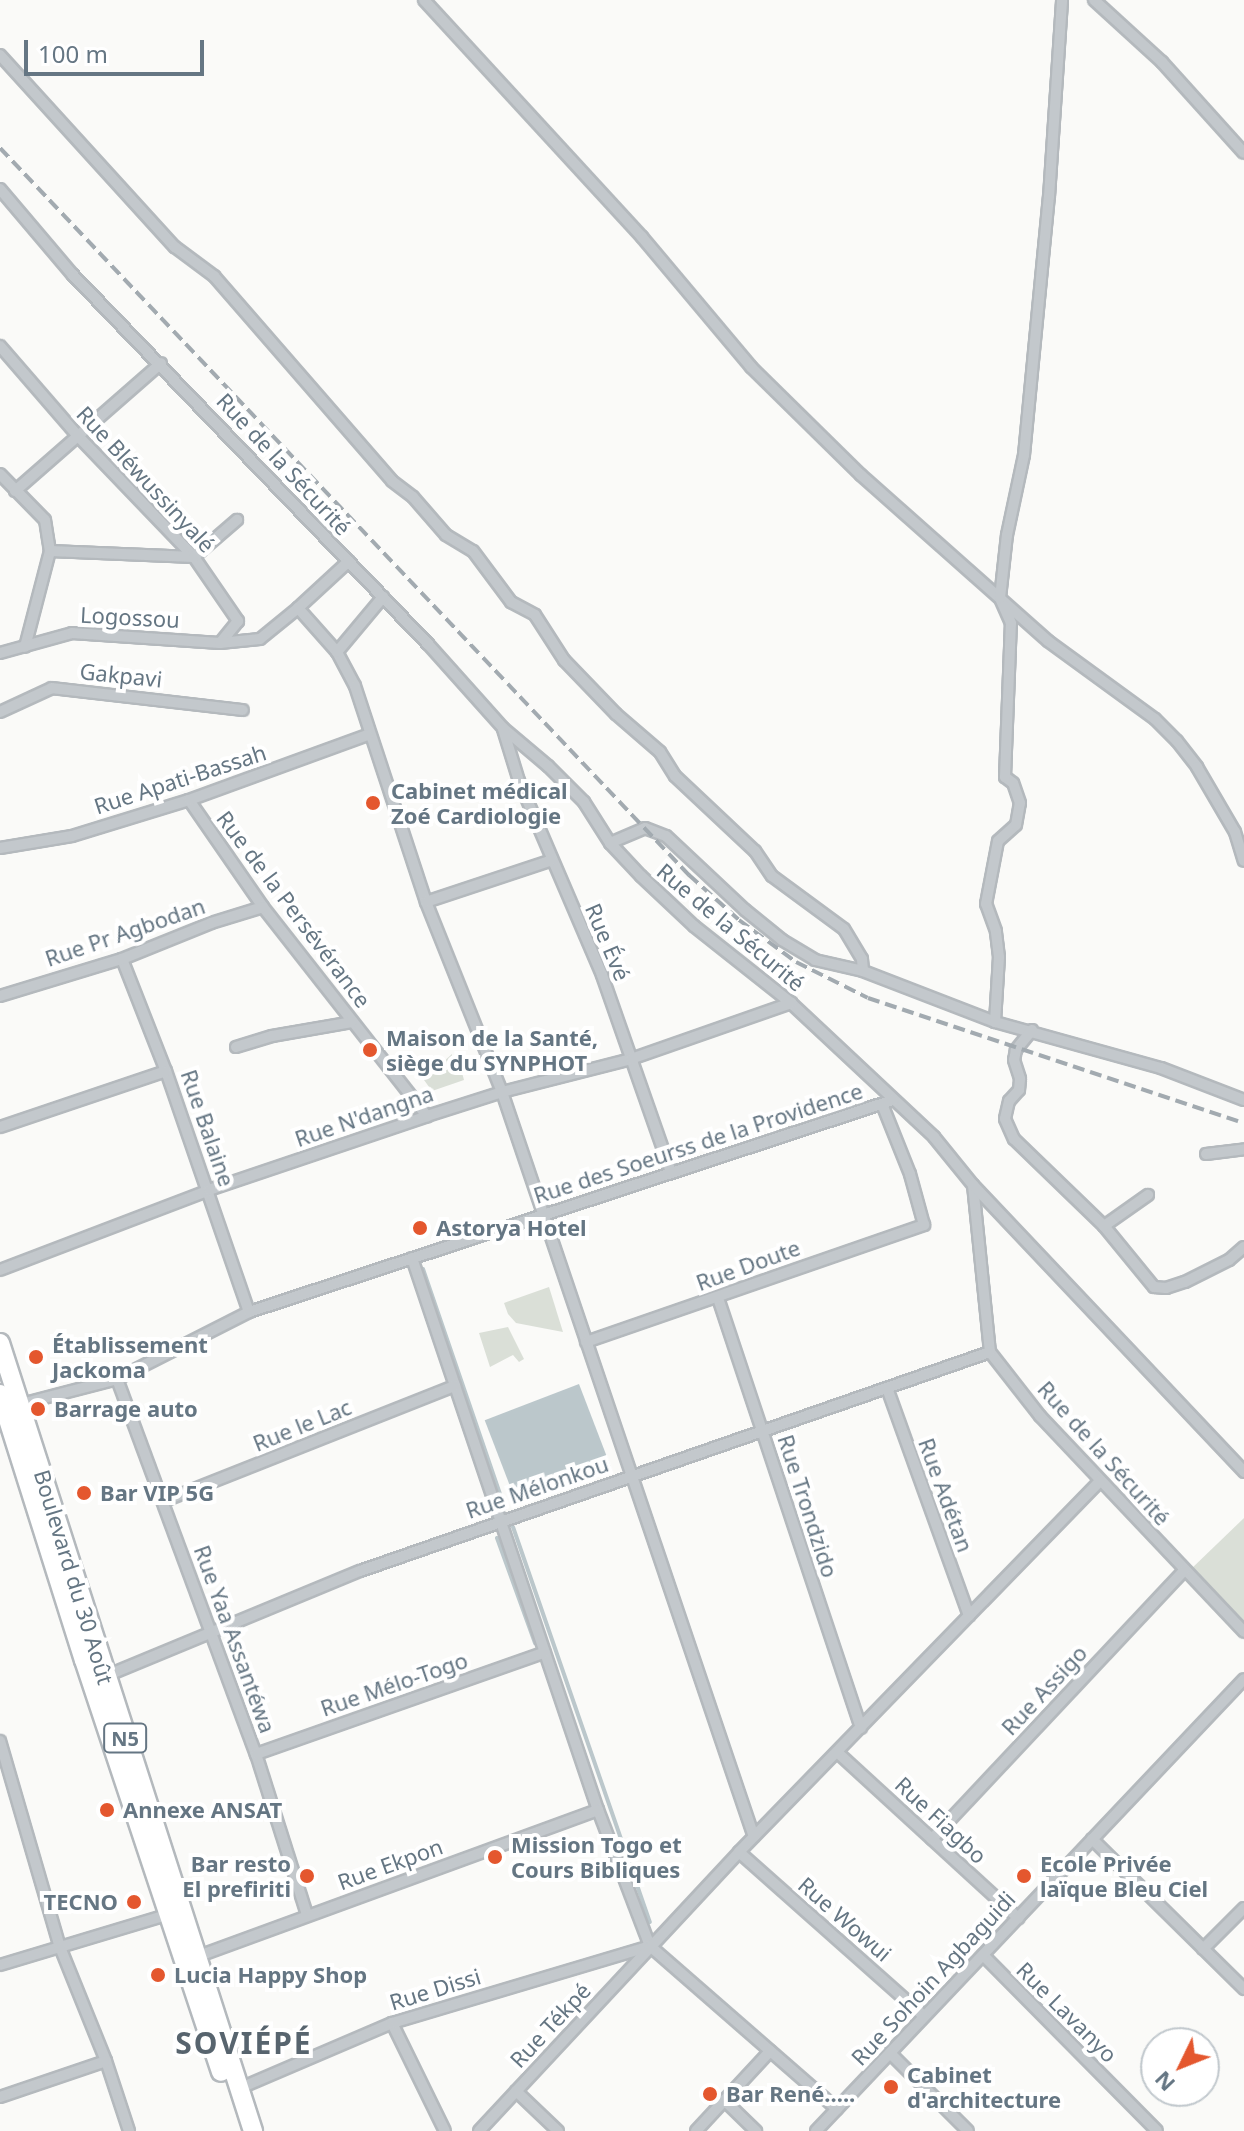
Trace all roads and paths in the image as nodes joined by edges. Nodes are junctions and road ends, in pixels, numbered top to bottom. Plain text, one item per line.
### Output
1 (424, 0) edge
2 (1062, 0) edge
3 (1094, 0) edge
4 (0, 55) edge
5 (1244, 153) edge
6 (0, 189) edge
7 (0, 346) edge
8 (161, 363) junction
9 (78, 436) junction
10 (0, 474) edge
11 (15, 491) junction
12 (237, 520) dead end
13 (50, 551) junction
14 (194, 557) junction
15 (349, 561) junction
16 (383, 597) junction
17 (1000, 598) junction
18 (298, 608) junction
19 (220, 643) junction
20 (25, 647) junction
21 (0, 651) edge
22 (337, 652) junction
23 (243, 710) dead end
24 (0, 712) edge
25 (503, 728) junction
26 (368, 735) junction
27 (189, 800) junction
28 (610, 843) junction
29 (0, 848) edge
30 (552, 860) junction
31 (1244, 861) edge
32 (426, 902) junction
33 (263, 907) junction
34 (122, 959) junction
35 (863, 971) junction
36 (0, 996) edge
37 (791, 1003) junction
38 (352, 1022) junction
39 (995, 1022) junction
40 (1032, 1030) junction
41 (236, 1047) dead end
42 (631, 1059) junction
43 (166, 1071) junction
44 (502, 1092) junction
45 (1244, 1100) edge
46 (887, 1102) junction
47 (427, 1116) junction
48 (0, 1127) edge
49 (1244, 1149) edge
50 (1206, 1154) dead end
51 (671, 1172) junction
52 (973, 1185) junction
53 (209, 1190) junction
54 (1148, 1195) dead end
55 (543, 1214) junction
56 (1104, 1226) junction
57 (1244, 1247) edge
58 (412, 1258) junction
59 (0, 1270) edge
60 (718, 1298) junction
61 (249, 1312) junction
62 (586, 1342) junction
63 (0, 1343) edge
64 (990, 1352) junction
65 (117, 1379) junction
66 (455, 1386) junction
67 (887, 1388) junction
68 (0, 1394) edge
69 (21, 1404) junction
70 (762, 1431) junction
71 (1244, 1472) edge
72 (631, 1476) junction
73 (1100, 1481) junction
74 (164, 1501) junction
75 (501, 1521) junction
76 (1185, 1570) junction
77 (969, 1616) junction
78 (1244, 1632) edge
79 (210, 1633) junction
80 (545, 1652) junction
81 (98, 1678) junction
82 (1244, 1679) edge
83 (861, 1728) junction
84 (0, 1741) edge
85 (837, 1752) junction
86 (2, 1754) edge
87 (256, 1754) junction
88 (598, 1810) junction
89 (754, 1837) junction
90 (932, 1839) junction
91 (1092, 1839) junction
92 (739, 1852) junction
93 (1244, 1908) edge
94 (174, 1913) junction
95 (307, 1915) junction
96 (1018, 1918) junction
97 (650, 1946) junction
98 (60, 1947) junction
99 (1203, 1949) junction
100 (983, 1955) junction
101 (196, 1957) junction
102 (0, 1965) edge
103 (1244, 1989) edge
104 (924, 2016) junction
105 (392, 2023) junction
106 (770, 2051) junction
107 (890, 2053) junction
108 (106, 2061) junction
109 (238, 2089) junction
110 (516, 2091) junction
111 (0, 2097) edge
112 (724, 2100) junction
113 (837, 2109) junction
114 (129, 2131) edge
115 (241, 2131) edge
116 (253, 2131) edge
117 (445, 2131) edge
118 (479, 2131) edge
119 (558, 2131) edge
120 (696, 2131) edge
121 (756, 2131) edge
122 (816, 2131) edge
123 (968, 2131) edge
124 (1157, 2131) edge

1 - 17 street
2 - 17 street
3 - 5 street
4 - 35 street
6 - 8 street, Rue de la Sécurité
7 - 9 street, Rue Bléwussinyalé
8 - 9 street
8 - 15 street, Rue de la Sécurité
9 - 11 street
9 - 14 street, Rue Bléwussinyalé
10 - 11 street
11 - 13 street
12 - 14 street
13 - 14 street
13 - 20 street
14 - 19 street, Rue Bléwussinyalé
15 - 16 street, Rue de la Sécurité
15 - 18 street
16 - 22 street
16 - 25 street, Rue de la Sécurité
17 - 31 street
17 - 39 street
18 - 19 street, Logossou
18 - 22 street
19 - 20 street, Logossou
20 - 21 street, Logossou
22 - 26 street
23 - 24 street, Gakpavi
25 - 28 street, Rue de la Sécurité
25 - 30 street, Rue Évé
26 - 27 street, Rue Apati-Bassah
26 - 32 street
27 - 29 street, Rue Apati-Bassah
27 - 33 street, Rue de la Persévérance
28 - 35 street
28 - 37 street, Rue de la Sécurité
30 - 32 street
30 - 42 street, Rue Évé
32 - 44 street
33 - 34 street, Rue Pr Agbodan
33 - 38 street, Rue de la Persévérance
34 - 36 street, Rue Pr Agbodan
34 - 43 street, Rue Balaine
35 - 39 street
37 - 42 street, Rue N'dangna
37 - 46 street, Rue de la Sécurité
38 - 41 street
38 - 47 street, Rue de la Persévérance
39 - 40 street
40 - 45 street
40 - 56 street
42 - 44 street, Rue N'dangna
42 - 51 street, Rue Évé
43 - 48 street
43 - 53 street, Rue Balaine
44 - 47 street, Rue N'dangna
44 - 55 street
46 - 51 street, Rue des Soeurss de la Providence
46 - 52 street, Rue de la Sécurité
46 - 60 street, Rue Doute
47 - 53 street, Rue N'dangna
49 - 50 street
51 - 55 street, Rue des Soeurss de la Providence
52 - 64 street
52 - 71 street, Rue de la Sécurité
53 - 59 street, Rue N'dangna
53 - 61 street, Rue Balaine
54 - 56 street
55 - 58 street, Rue des Soeurss de la Providence
55 - 62 street
56 - 57 street
58 - 61 street, Rue des Soeurss de la Providence
58 - 66 street
60 - 62 street, Rue Doute
60 - 70 street, Rue Trondzido
61 - 65 street, Rue des Soeurss de la Providence
62 - 72 street
63 - 69 highway, Boulevard du 30 Août / N5
64 - 67 street, Rue Mélonkou
64 - 73 street, Rue de la Sécurité
65 - 69 street, Rue des Soeurss de la Providence
65 - 74 street, Rue Yaa Assantéwa
66 - 74 street, Rue le Lac
66 - 75 street
67 - 70 street, Rue Mélonkou
67 - 77 street, Rue Adétan
68 - 81 highway, Boulevard du 30 Août / N5
69 - 81 highway, Boulevard du 30 Août / N5
70 - 72 street, Rue Mélonkou
70 - 83 street, Rue Trondzido
72 - 75 street, Rue Mélonkou
72 - 89 street
73 - 76 street, Rue de la Sécurité
73 - 77 street, Rue Tékpé
74 - 79 street, Rue Yaa Assantéwa
75 - 79 street, Rue Mélonkou
75 - 80 street
76 - 78 street, Rue de la Sécurité
76 - 90 street, Rue Assigo
77 - 83 street, Rue Tékpé
79 - 81 street, Rue Mélonkou
79 - 87 street, Rue Yaa Assantéwa
80 - 87 street, Rue Mélo-Togo
80 - 88 street
81 - 94 highway, Boulevard du 30 Août / N5
82 - 91 street, Rue Sohoin Agbaguidi
83 - 85 street, Rue Tékpé
84 - 86 street
85 - 89 street, Rue Tékpé
85 - 90 street, Rue Fiagbo
86 - 98 street
87 - 95 street, Rue Yaa Assantéwa
88 - 95 street, Rue Ekpon
88 - 97 street
89 - 92 street, Rue Tékpé
90 - 96 street, Rue Fiagbo
91 - 96 street, Rue Sohoin Agbaguidi
91 - 99 street
92 - 97 street, Rue Tékpé
92 - 104 street, Rue Wowui
93 - 99 street
94 - 98 street
94 - 101 highway, Boulevard du 30 Août / N5
94 - 115 highway, Boulevard du 30 Août / N5
95 - 101 street, Rue Ekpon
96 - 100 street, Rue Sohoin Agbaguidi
97 - 105 street, Rue Dissi
97 - 106 street
97 - 110 street, Rue Tékpé
98 - 102 street
98 - 108 street
99 - 103 street
100 - 104 street, Rue Sohoin Agbaguidi
100 - 124 street, Rue Lavanyo
101 - 109 highway, Boulevard du 30 Août / N5
104 - 107 street, Rue Sohoin Agbaguidi
105 - 109 street, Rue Dissi
105 - 117 street
106 - 112 street
106 - 113 street
107 - 113 street, Rue Sohoin Agbaguidi
107 - 123 street
108 - 111 street
108 - 114 street
109 - 116 highway, Boulevard du 30 Août / N5
110 - 118 street, Rue Tékpé
110 - 119 street
112 - 120 street
112 - 121 street
113 - 122 street, Rue Sohoin Agbaguidi

